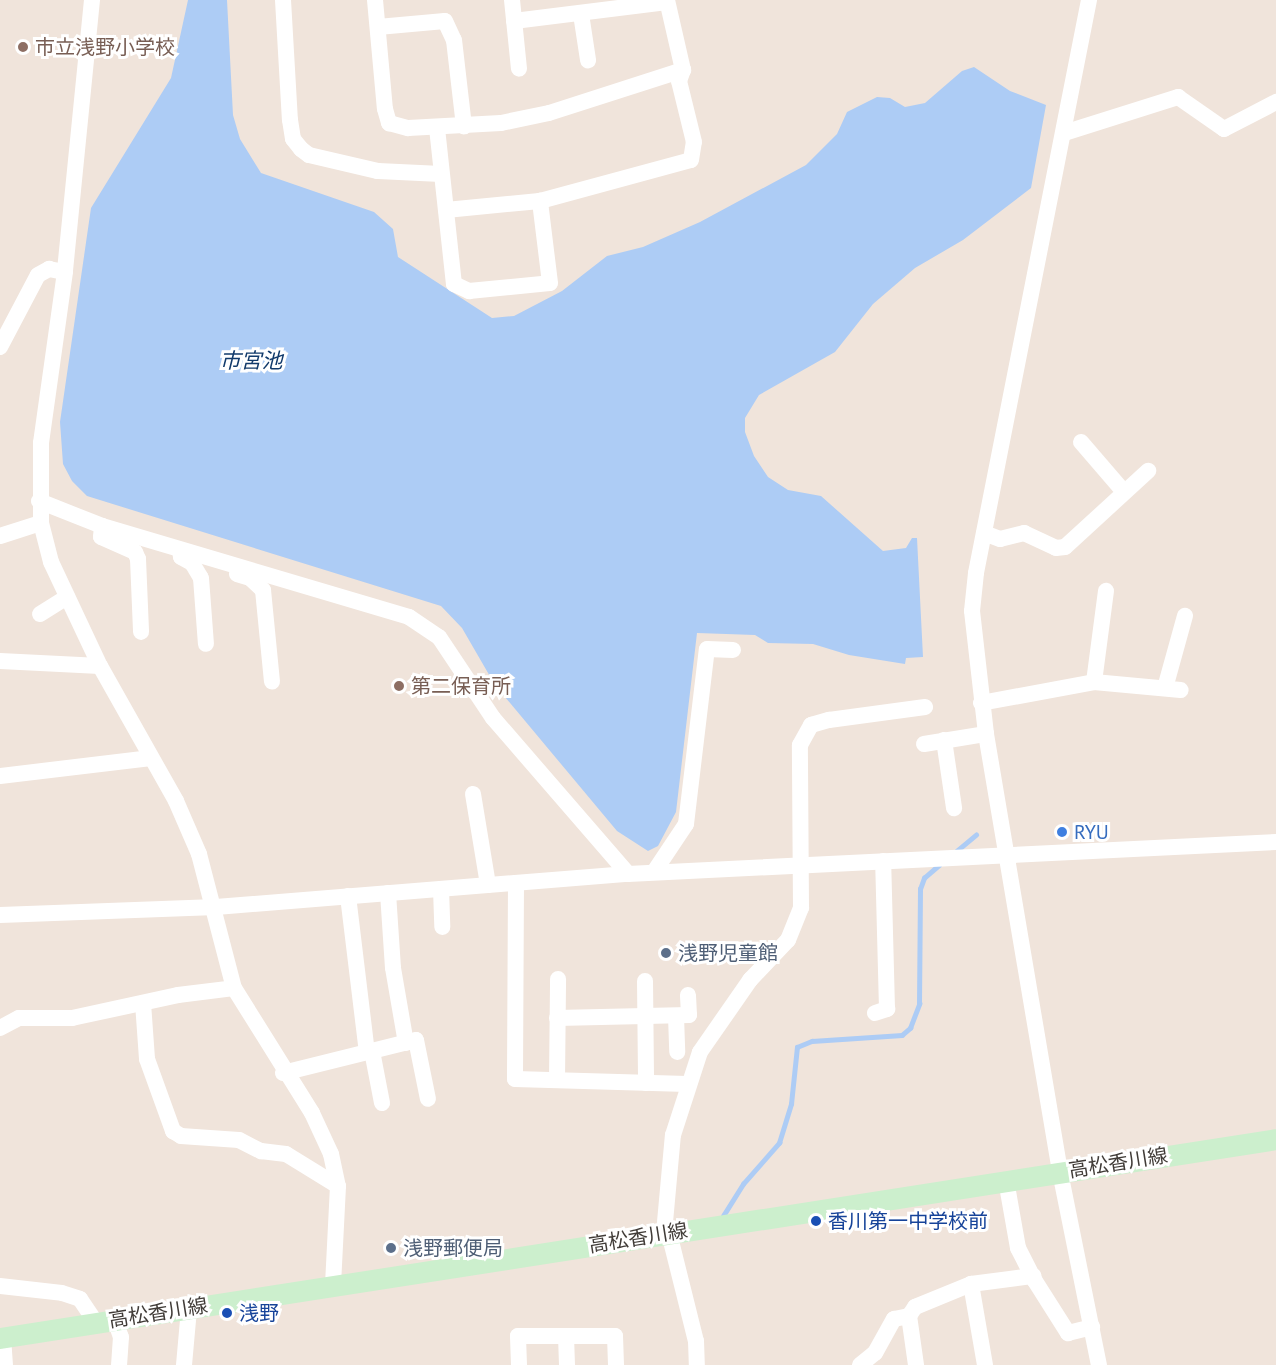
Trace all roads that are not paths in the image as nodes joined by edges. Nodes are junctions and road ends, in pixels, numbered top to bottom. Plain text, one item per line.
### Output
1 (93, 0) edge
2 (283, 0) edge
3 (375, 0) edge
4 (512, 0) edge
5 (1089, 0) edge
6 (667, 1) edge
7 (581, 14) junction
8 (514, 21) junction
9 (378, 27) junction
10 (588, 60) dead end
11 (519, 69) dead end
12 (683, 70) junction
13 (1276, 102) edge
14 (464, 126) junction
15 (436, 128) junction
16 (1064, 133) junction
17 (441, 174) junction
18 (540, 201) junction
19 (446, 210) junction
20 (65, 272) junction
21 (0, 347) edge
22 (1081, 442) dead end
23 (1148, 471) dead end
24 (1124, 492) junction
25 (39, 501) junction
26 (41, 523) junction
27 (102, 526) junction
28 (984, 533) junction
29 (0, 536) edge
30 (180, 549) junction
31 (235, 565) junction
32 (1106, 591) dead end
33 (67, 597) junction
34 (40, 614) dead end
35 (1185, 616) dead end
36 (141, 632) dead end
37 (206, 644) dead end
38 (733, 650) dead end
39 (0, 661) edge
40 (100, 666) junction
41 (272, 682) dead end
42 (1094, 682) junction
43 (981, 703) junction
44 (926, 707) dead end
45 (986, 734) junction
46 (944, 741) junction
47 (924, 744) dead end
48 (151, 758) junction
49 (0, 776) edge
50 (472, 794) dead end
51 (954, 808) dead end
52 (1276, 842) edge
53 (1008, 855) junction
54 (883, 861) junction
55 (802, 865) junction
56 (654, 872) junction
57 (628, 874) junction
58 (516, 883) junction
59 (488, 885) junction
60 (441, 889) junction
61 (388, 893) junction
62 (348, 896) junction
63 (216, 907) junction
64 (0, 915) edge
65 (442, 927) dead end
66 (558, 979) dead end
67 (645, 981) dead end
68 (234, 988) junction
69 (688, 995) dead end
70 (143, 1003) junction
71 (875, 1013) dead end
72 (676, 1016) junction
73 (645, 1017) junction
74 (557, 1018) junction
75 (0, 1028) edge
76 (406, 1043) junction
77 (369, 1051) junction
78 (677, 1052) dead end
79 (284, 1073) junction
80 (557, 1080) junction
81 (646, 1083) junction
82 (687, 1084) junction
83 (428, 1099) dead end
84 (382, 1103) dead end
85 (1276, 1139) edge
86 (1060, 1172) junction
87 (1006, 1180) junction
88 (338, 1186) junction
89 (667, 1233) junction
90 (1033, 1276) junction
91 (971, 1284) junction
92 (0, 1286) edge
93 (333, 1286) junction
94 (189, 1309) junction
95 (909, 1316) junction
96 (106, 1321) junction
97 (1092, 1327) junction
98 (566, 1336) junction
99 (2, 1337) edge
100 (5, 1365) edge
101 (119, 1365) edge
102 (184, 1365) edge
103 (519, 1365) edge
104 (567, 1365) edge
105 (616, 1365) edge
106 (697, 1365) edge
107 (861, 1365) edge
108 (916, 1365) edge
109 (985, 1365) edge
110 (1099, 1365) edge

1 - 20 street
2 - 17 street
3 - 9 street
4 - 8 street
5 - 16 street
6 - 7 street
6 - 12 street
7 - 8 street
7 - 10 street
8 - 11 street
9 - 14 street
9 - 15 street
12 - 14 street
12 - 18 street
13 - 16 street
14 - 15 street
15 - 17 street
16 - 28 street
17 - 19 street
18 - 19 street
18 - 19 street
20 - 21 street
20 - 25 street
22 - 24 street
23 - 24 street
24 - 28 street
25 - 26 street
25 - 27 street
26 - 29 street
26 - 33 street
27 - 30 street
27 - 36 street
28 - 43 street
30 - 31 street
30 - 37 street
31 - 41 street
31 - 57 street
32 - 42 street
33 - 34 street
33 - 40 street
35 - 42 street
38 - 56 street
39 - 40 street
40 - 48 street
42 - 43 street
43 - 45 street
44 - 55 street
45 - 46 street
45 - 53 street
46 - 47 street
46 - 51 street
48 - 49 street
48 - 63 street
50 - 59 street
52 - 53 street
53 - 54 street
53 - 86 street
54 - 55 street
54 - 71 street
55 - 56 street
55 - 82 street
56 - 57 street
57 - 58 street
58 - 59 street
58 - 80 street
59 - 60 street
60 - 61 street
60 - 65 street
61 - 62 street
61 - 76 street
62 - 63 street
62 - 77 street
63 - 64 street
63 - 68 street
66 - 74 street
67 - 73 street
68 - 70 street
68 - 79 street
69 - 72 street
70 - 75 street
70 - 88 street
72 - 73 street
72 - 78 street
73 - 74 street
73 - 81 street
74 - 80 street
76 - 77 street
76 - 83 street
77 - 79 street
77 - 84 street
79 - 88 street
80 - 81 street
81 - 82 street
82 - 89 street
85 - 86 main road, 高松香川線
86 - 87 main road, 高松香川線
86 - 97 street
87 - 89 main road, 高松香川線
87 - 90 street
88 - 93 street
89 - 93 main road, 高松香川線
89 - 106 street
90 - 91 street
90 - 97 street
91 - 95 street
91 - 109 street
92 - 96 street
93 - 94 main road, 高松香川線
94 - 96 main road, 高松香川線
94 - 102 street
95 - 107 street
95 - 108 street
96 - 99 main road, 高松香川線
96 - 101 street
97 - 110 street
98 - 103 street
98 - 104 street
98 - 105 street
99 - 100 street

